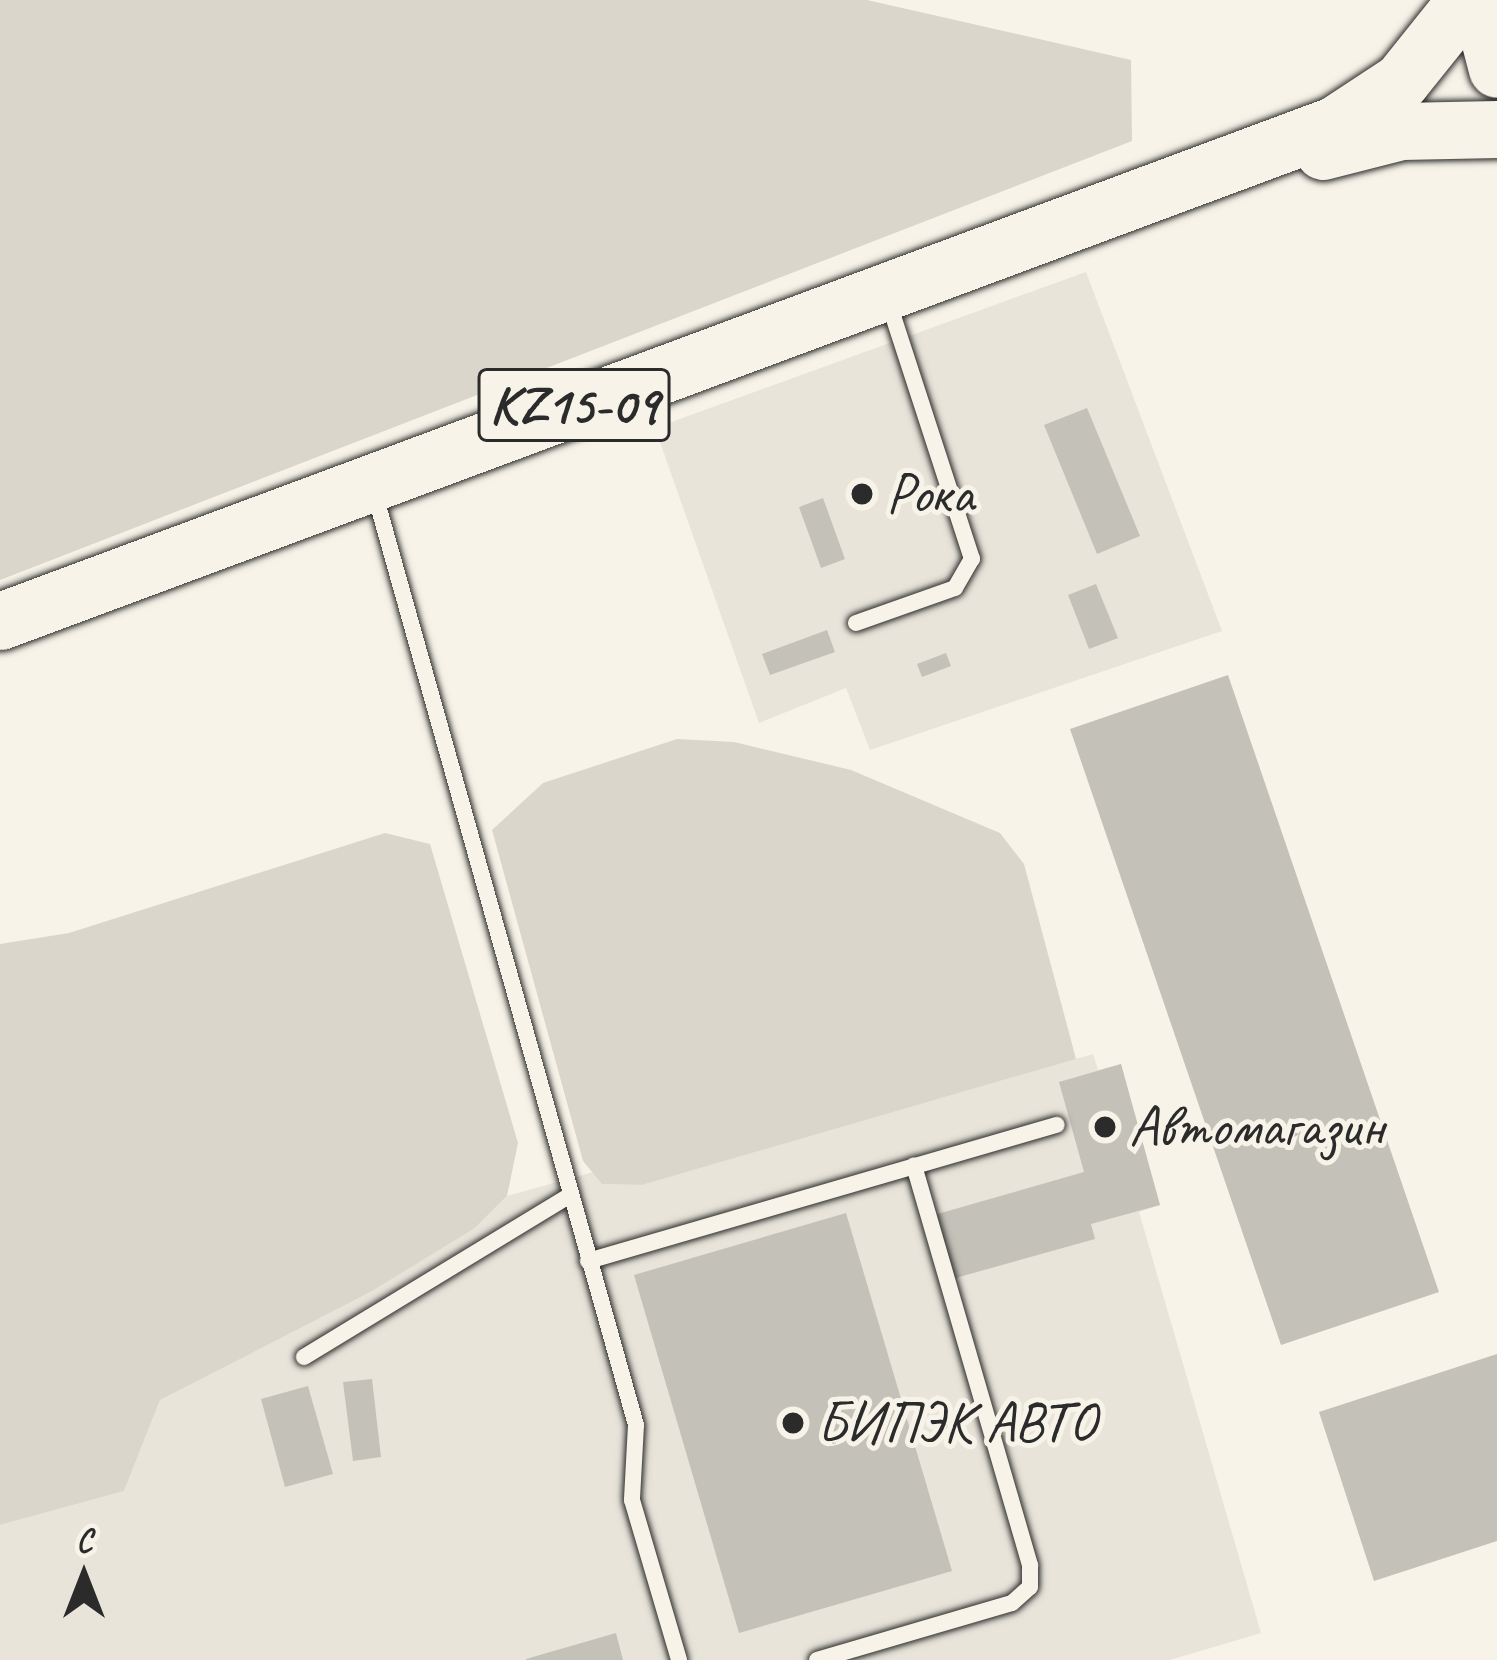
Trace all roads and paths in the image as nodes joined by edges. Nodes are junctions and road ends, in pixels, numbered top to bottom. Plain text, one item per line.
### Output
1 (1466, 0) edge
2 (1479, 0) edge
3 (1497, 69) edge
4 (1497, 129) edge
5 (1151, 197) junction
6 (884, 291) junction
7 (370, 479) junction
8 (0, 621) edge
9 (856, 623) dead end
10 (1057, 1125) dead end
11 (914, 1166) junction
12 (570, 1195) junction
13 (588, 1261) junction
14 (304, 1358) dead end
15 (680, 1660) edge
16 (817, 1660) edge

1 - 5 highway, KZ15-09
2 - 3 highway
4 - 5 highway, KZ15-09
5 - 6 highway, KZ15-09
6 - 7 highway, KZ15-09
6 - 9 lane
7 - 8 highway, KZ15-09
7 - 12 lane
10 - 11 lane
11 - 13 lane
11 - 16 lane
12 - 13 lane
12 - 14 lane
13 - 15 lane

